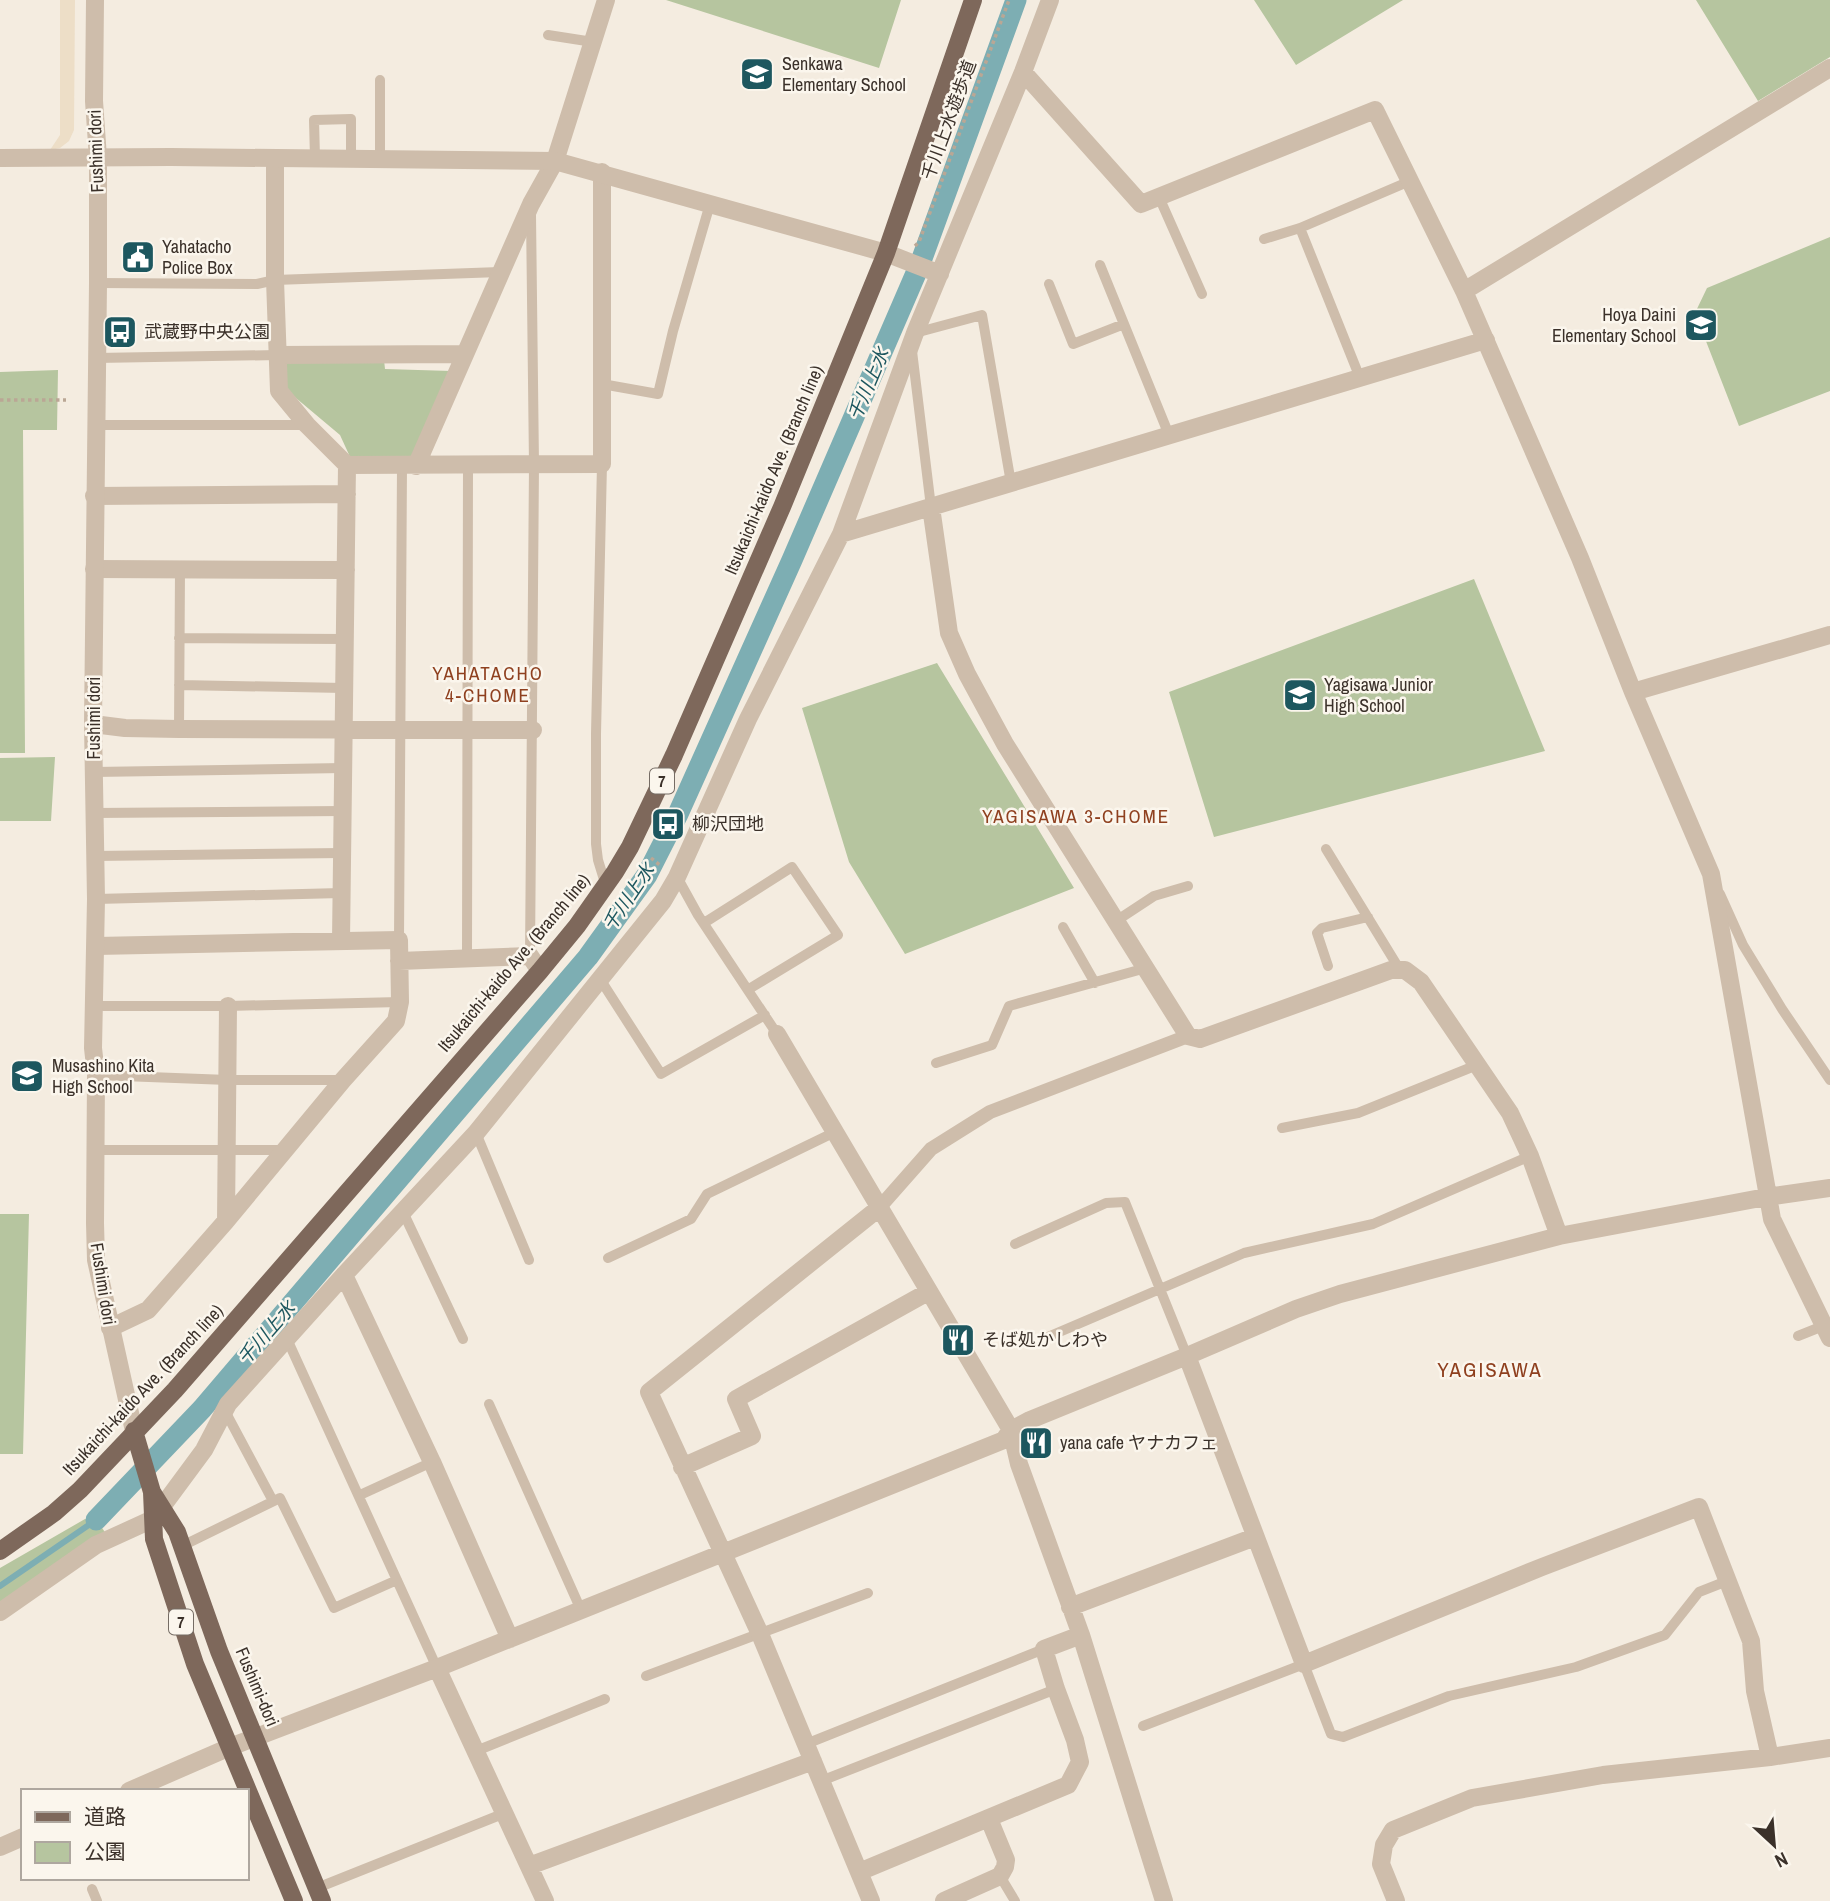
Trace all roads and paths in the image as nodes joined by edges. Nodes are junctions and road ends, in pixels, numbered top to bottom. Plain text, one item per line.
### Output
1 (95, 0) edge
2 (606, 0) edge
3 (973, 0) edge
4 (1009, 0) edge
5 (1050, 0) edge
6 (548, 36) dead end
7 (593, 42) junction
8 (1830, 68) edge
9 (1023, 72) junction
10 (380, 80) dead end
11 (0, 158) edge
12 (98, 158) junction
13 (275, 158) junction
14 (315, 158) junction
15 (351, 159) junction
16 (380, 159) junction
17 (555, 161) junction
18 (602, 172) junction
19 (1410, 181) junction
20 (1159, 197) junction
21 (531, 204) junction
22 (710, 204) junction
23 (1300, 228) junction
24 (1264, 239) dead end
25 (912, 248) dead end
26 (886, 253) junction
27 (1100, 265) dead end
28 (500, 272) junction
29 (940, 274) junction
30 (275, 280) junction
31 (98, 283) junction
32 (1049, 284) dead end
33 (1464, 291) junction
34 (1202, 294) dead end
35 (1124, 324) junction
36 (913, 339) junction
37 (1486, 340) junction
38 (464, 354) junction
39 (278, 355) junction
40 (96, 358) junction
41 (1360, 378) junction
42 (601, 384) junction
43 (0, 400) edge
44 (66, 400) dead end
45 (95, 425) junction
46 (307, 425) junction
47 (1170, 435) junction
48 (601, 464) junction
49 (347, 465) junction
50 (534, 465) junction
51 (409, 466) junction
52 (468, 466) junction
53 (1011, 483) junction
54 (347, 494) junction
55 (94, 496) junction
56 (930, 507) junction
57 (841, 534) junction
58 (94, 569) junction
59 (346, 569) junction
60 (180, 570) junction
61 (1830, 635) edge
62 (179, 638) junction
63 (345, 639) junction
64 (179, 685) junction
65 (344, 688) junction
66 (1633, 692) junction
67 (93, 724) junction
68 (179, 729) junction
69 (344, 730) junction
70 (400, 730) junction
71 (468, 730) junction
72 (533, 730) junction
73 (343, 768) junction
74 (93, 772) junction
75 (342, 811) junction
76 (94, 813) junction
77 (1326, 849) dead end
78 (342, 853) junction
79 (95, 856) junction
80 (1711, 874) junction
81 (677, 877) junction
82 (606, 886) junction
83 (1188, 886) dead end
84 (341, 893) junction
85 (96, 899) junction
86 (1368, 917) junction
87 (1116, 921) junction
88 (704, 923) junction
89 (1063, 927) dead end
90 (399, 940) junction
91 (341, 941) junction
92 (96, 946) junction
93 (467, 958) junction
94 (399, 961) junction
95 (535, 963) junction
96 (1328, 966) dead end
97 (1146, 968) junction
98 (1401, 970) junction
99 (600, 979) junction
100 (1095, 983) junction
101 (749, 989) junction
102 (400, 1002) junction
103 (94, 1006) junction
104 (228, 1006) junction
105 (765, 1015) junction
106 (777, 1034) joint
107 (1188, 1036) junction
108 (936, 1063) dead end
109 (1478, 1065) junction
110 (96, 1075) junction
111 (228, 1080) junction
112 (343, 1080) junction
113 (1830, 1080) edge
114 (1282, 1128) dead end
115 (835, 1132) junction
116 (476, 1133) junction
117 (94, 1150) junction
118 (284, 1150) junction
119 (227, 1151) junction
120 (1530, 1156) junction
121 (1830, 1188) edge
122 (1766, 1197) junction
123 (879, 1208) junction
124 (402, 1212) junction
125 (226, 1221) junction
126 (1559, 1236) junction
127 (1015, 1244) dead end
128 (608, 1258) dead end
129 (529, 1261) dead end
130 (344, 1275) junction
131 (1160, 1289) junction
132 (928, 1292) junction
133 (110, 1328) junction
134 (1826, 1332) edge
135 (1798, 1336) dead end
136 (288, 1339) junction
137 (463, 1339) dead end
138 (1043, 1339) dead end
139 (1187, 1356) junction
140 (489, 1404) dead end
141 (225, 1411) junction
142 (1011, 1430) junction
143 (134, 1432) junction
144 (432, 1462) junction
145 (682, 1467) junction
146 (360, 1495) junction
147 (273, 1501) junction
148 (156, 1506) junction
149 (1255, 1536) junction
150 (182, 1546) junction
151 (0, 1551) edge
152 (723, 1553) junction
153 (397, 1580) junction
154 (1727, 1581) junction
155 (868, 1592) dead end
156 (1070, 1607) junction
157 (581, 1610) junction
158 (0, 1612) edge
159 (760, 1633) junction
160 (1081, 1635) junction
161 (510, 1639) junction
162 (1044, 1649) junction
163 (1304, 1664) junction
164 (437, 1668) junction
165 (646, 1676) dead end
166 (1056, 1689) junction
167 (605, 1699) dead end
168 (1143, 1726) dead end
169 (256, 1737) junction
170 (806, 1744) junction
171 (230, 1747) junction
172 (1830, 1748) edge
173 (476, 1751) junction
174 (1770, 1757) junction
175 (813, 1761) junction
176 (821, 1781) junction
177 (134, 1789) edge
178 (247, 1789) edge
179 (248, 1790) edge
180 (505, 1813) junction
181 (989, 1819) junction
182 (21, 1839) edge
183 (0, 1847) edge
184 (529, 1866) junction
185 (859, 1872) junction
186 (1000, 1876) junction
187 (92, 1889) dead end
188 (319, 1895) edge
189 (97, 1901) edge
190 (294, 1901) edge
191 (545, 1901) edge
192 (871, 1901) edge
193 (944, 1901) edge
194 (1015, 1901) edge
195 (1164, 1901) edge
196 (1396, 1901) edge

1 - 12 street, Fushimi dori
2 - 7 street
3 - 26 main road, Itsukaichi-kaido Ave. (Branch line) / 7
4 - 25 path, 千川上水遊歩道
5 - 9 street
6 - 7 lane
7 - 17 street
8 - 33 street
9 - 20 street
9 - 29 street
10 - 16 lane
11 - 12 street
12 - 13 street
12 - 31 street, Fushimi dori
13 - 14 street
13 - 30 street
14 - 15 street
14 - 15 lane
15 - 16 street
16 - 17 street
17 - 18 street
17 - 21 street
18 - 22 street
18 - 42 street
19 - 20 street
19 - 23 lane
19 - 33 street
20 - 34 lane
21 - 28 street
21 - 50 lane
22 - 26 street
22 - 42 lane
23 - 24 lane
23 - 41 lane
26 - 29 street
26 - 82 main road, Itsukaichi-kaido Ave. (Branch line) / 7
27 - 35 lane
28 - 30 lane
28 - 38 street
29 - 36 street
30 - 31 lane
30 - 39 street
31 - 40 street, Fushimi dori
32 - 35 lane
33 - 37 street
35 - 47 lane
36 - 53 lane
36 - 56 lane
36 - 57 street
37 - 41 street
37 - 66 street
38 - 39 street
38 - 51 street
39 - 40 lane
39 - 46 street
40 - 45 street, Fushimi dori
41 - 47 street
42 - 48 street
43 - 44 path
45 - 46 lane
45 - 55 street, Fushimi dori
46 - 49 street
47 - 53 street
48 - 50 street
48 - 82 lane
49 - 51 street
49 - 54 street
50 - 52 street
50 - 72 lane
51 - 52 street
51 - 70 lane
52 - 71 lane
53 - 56 street
54 - 55 street
54 - 59 street
55 - 58 street, Fushimi dori
56 - 57 street
56 - 87 street
57 - 81 street
58 - 60 street
58 - 67 street, Fushimi dori
59 - 60 street
59 - 63 street
60 - 62 lane
61 - 66 street
62 - 63 lane
62 - 64 lane
63 - 65 street
64 - 65 lane
64 - 68 lane
65 - 69 street
66 - 80 street
67 - 68 street
67 - 74 street, Fushimi dori
68 - 69 street
69 - 70 street
69 - 73 street
70 - 71 street
70 - 90 lane
71 - 72 street
71 - 93 lane
72 - 95 lane
73 - 74 lane
73 - 75 street
74 - 76 street, Fushimi dori
75 - 76 lane
75 - 78 street
76 - 79 street, Fushimi dori
77 - 86 lane
78 - 79 lane
78 - 84 street
79 - 85 street, Fushimi dori
80 - 113 lane
80 - 122 street
81 - 88 lane
81 - 99 street
82 - 95 main road, Itsukaichi-kaido Ave. (Branch line) / 7
83 - 87 lane
84 - 85 lane
84 - 91 street
85 - 92 street, Fushimi dori
86 - 96 lane
86 - 98 lane
87 - 97 street
88 - 101 lane
88 - 101 lane
89 - 100 lane
90 - 91 street
90 - 94 street
91 - 92 street
92 - 103 street, Fushimi dori
93 - 94 street
93 - 95 street
94 - 102 street
95 - 143 main road, Itsukaichi-kaido Ave. (Branch line) / 7
97 - 100 lane
97 - 107 street
98 - 107 street
98 - 109 street
99 - 105 lane
99 - 116 street
100 - 108 lane
101 - 105 lane
102 - 104 lane
102 - 112 street
103 - 104 lane
103 - 110 street, Fushimi dori
104 - 111 street
105 - 106 lane
106 - 115 street
107 - 123 street
109 - 114 lane
109 - 120 street
110 - 111 lane
110 - 117 street, Fushimi dori
111 - 112 lane
111 - 119 street
112 - 118 street
115 - 123 street
115 - 128 lane
116 - 124 street
116 - 129 lane
117 - 119 lane
117 - 133 street, Fushimi dori
118 - 119 lane
118 - 125 street
119 - 125 street
120 - 126 street
120 - 131 lane
121 - 122 street
122 - 126 street
122 - 134 street
123 - 132 street
123 - 145 street
124 - 130 street
124 - 137 lane
125 - 133 street
126 - 139 street
127 - 131 lane
130 - 136 street
130 - 144 street
131 - 138 lane
131 - 139 lane
132 - 142 street
132 - 145 street
133 - 143 street, Fushimi dori
134 - 135 lane
136 - 141 street
136 - 146 lane
139 - 142 street
139 - 149 street
140 - 157 lane
141 - 147 lane
141 - 148 street
142 - 152 street
142 - 156 street
143 - 148 main road, Fushimi-dori / 7
143 - 151 main road, Itsukaichi-kaido Ave. (Branch line) / 7
144 - 146 lane
144 - 161 street
145 - 152 street
146 - 153 lane
147 - 150 lane
147 - 153 lane
148 - 150 main road, Fushimi-dori / 7
148 - 158 street
148 - 171 main road, Fushimi-dori / 7
149 - 156 street
149 - 163 street
150 - 169 main road, Fushimi-dori / 7
152 - 157 street
152 - 159 street
153 - 164 lane
154 - 163 street
154 - 163 lane
154 - 174 street
155 - 159 lane
156 - 160 street
157 - 161 street
159 - 165 lane
159 - 170 street
160 - 162 street
160 - 195 street
161 - 164 street
162 - 166 street
162 - 170 lane
163 - 168 lane
164 - 169 street
164 - 173 street
166 - 176 lane
166 - 181 street
167 - 173 lane
169 - 171 street
169 - 188 main road, Fushimi-dori / 7
170 - 175 street
171 - 177 street
171 - 178 main road, Fushimi-dori / 7
172 - 174 street
173 - 180 street
174 - 196 street
175 - 176 street
175 - 184 street
176 - 185 street
179 - 190 main road, Fushimi-dori / 7
180 - 184 street
180 - 188 lane
181 - 185 street
181 - 186 street
182 - 183 street
184 - 191 street
185 - 192 street
186 - 193 street
186 - 194 lane
187 - 189 lane

